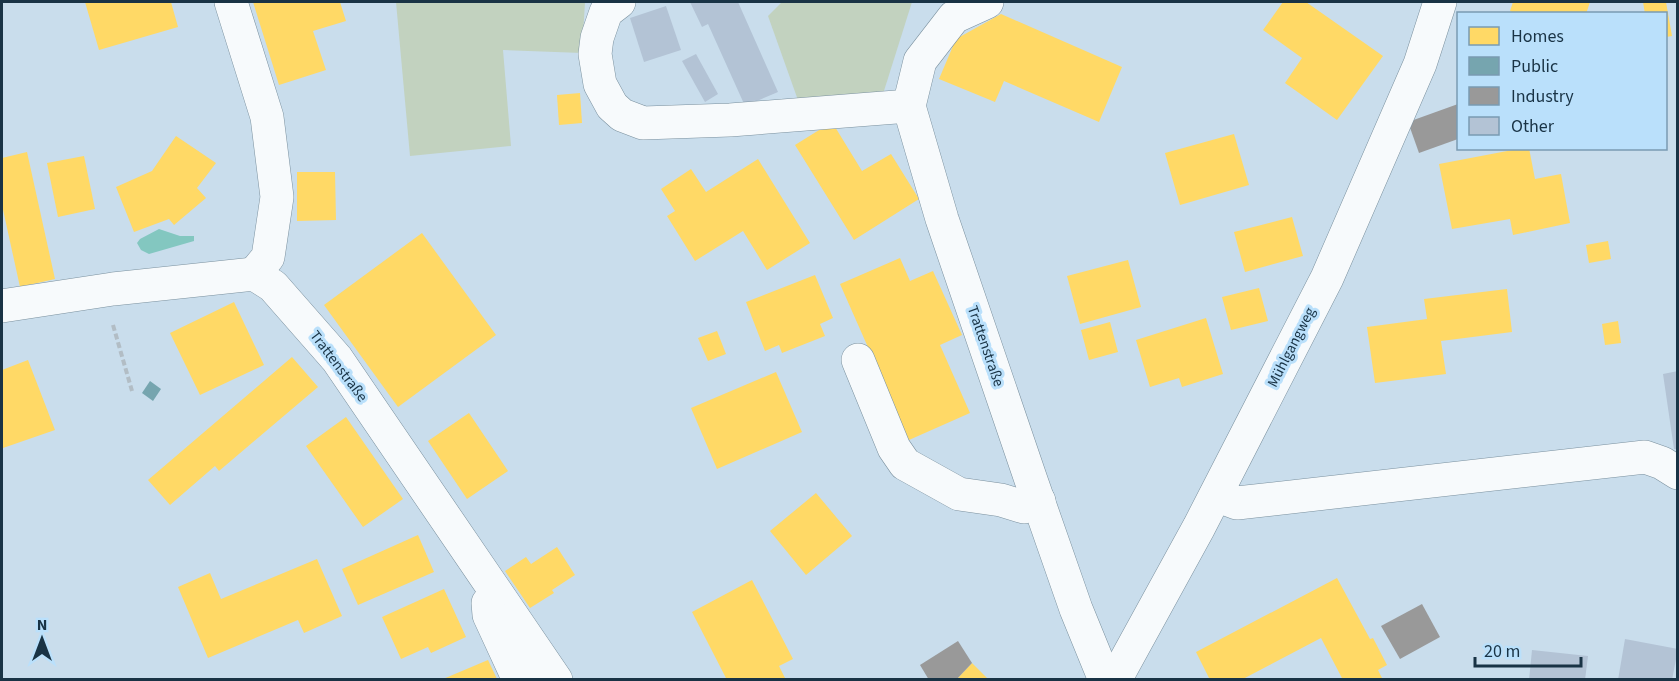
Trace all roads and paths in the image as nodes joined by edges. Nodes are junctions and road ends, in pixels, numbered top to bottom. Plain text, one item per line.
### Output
1 (231, 2) edge
2 (619, 2) edge
3 (987, 2) edge
4 (1440, 2) edge
5 (944, 9) edge
6 (909, 106) junction
7 (254, 274) junction
8 (113, 289) junction
9 (2, 306) edge
10 (858, 360) dead end
11 (132, 391) dead end
12 (1677, 473) edge
13 (1216, 495) junction
14 (1038, 501) junction
15 (489, 583) junction
16 (1118, 679) edge
17 (519, 680) edge
18 (555, 680) edge

1 - 7 street
2 - 6 street
3 - 5 street
4 - 13 street, Mühlgangweg
5 - 6 street
6 - 14 street, Trattenstraße
7 - 8 street
7 - 15 street, Trattenstraße
8 - 9 street
8 - 11 path
10 - 14 street
12 - 13 street
13 - 16 street, Mühlgangweg
14 - 16 street, Trattenstraße
15 - 17 street
15 - 18 street, Trattenstraße

